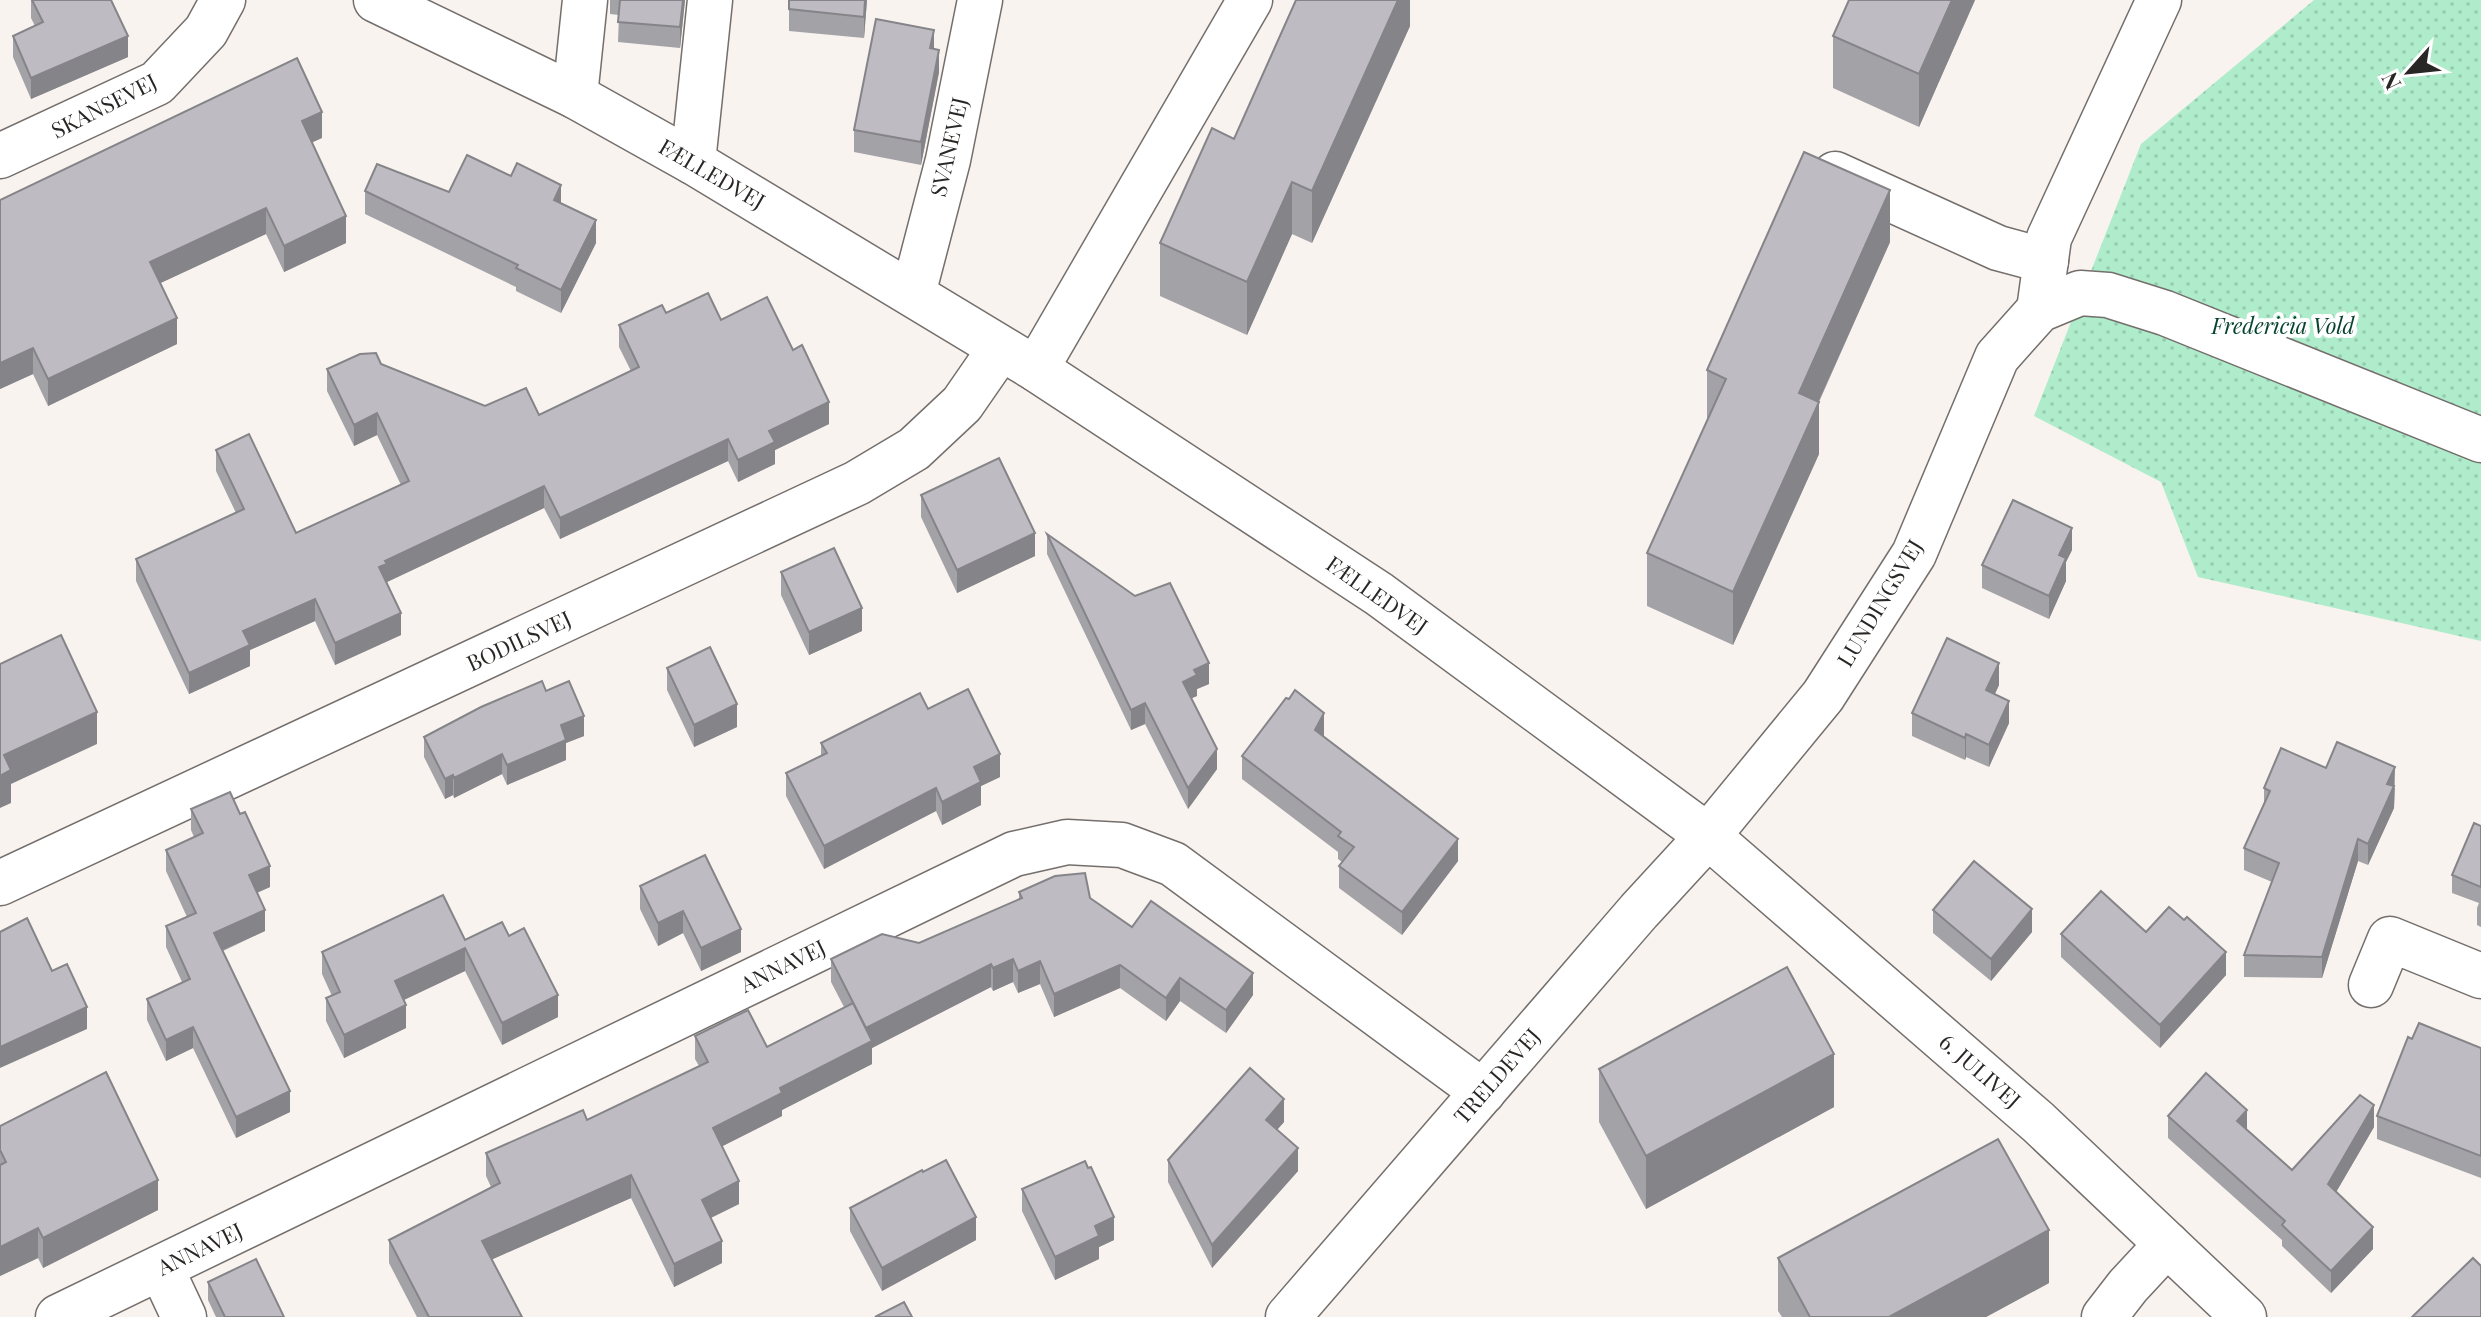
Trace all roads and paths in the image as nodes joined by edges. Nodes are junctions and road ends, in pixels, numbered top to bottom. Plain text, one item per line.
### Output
1 (223, 0) edge
2 (376, 0) edge
3 (585, 0) edge
4 (710, 0) edge
5 (980, 0) edge
6 (1250, 0) edge
7 (2159, 0) edge
8 (575, 96) junction
9 (0, 156) edge
10 (693, 162) junction
11 (1811, 163) edge
12 (2046, 261) junction
13 (913, 294) junction
14 (2039, 310) junction
15 (1018, 359) junction
16 (2481, 440) edge
17 (1708, 836) junction
18 (0, 883) edge
19 (2481, 976) edge
20 (2371, 985) dead end
21 (1483, 1092) junction
22 (2167, 1244) junction
23 (161, 1268) junction
24 (58, 1317) edge
25 (184, 1317) edge
26 (1288, 1317) edge
27 (2104, 1317) edge
28 (2244, 1317) edge

1 - 9 street, SKANSEVEJ
2 - 8 street, FÆLLEDVEJ
3 - 8 street
4 - 10 street
5 - 13 street, SVANEVEJ
6 - 15 street
7 - 12 street
8 - 10 street, FÆLLEDVEJ
10 - 13 street, FÆLLEDVEJ
11 - 12 street
12 - 14 street
13 - 15 street, FÆLLEDVEJ
14 - 16 street
14 - 17 street, LUNDINGSVEJ
15 - 17 street, FÆLLEDVEJ
15 - 18 street, BODILSVEJ
17 - 21 street, TRELDEVEJ
17 - 22 street, 6. JULIVEJ
19 - 20 street
21 - 23 street, ANNAVEJ
21 - 26 street, TRELDEVEJ
22 - 27 street
22 - 28 street, 6. JULIVEJ
23 - 24 street, ANNAVEJ
23 - 25 street

